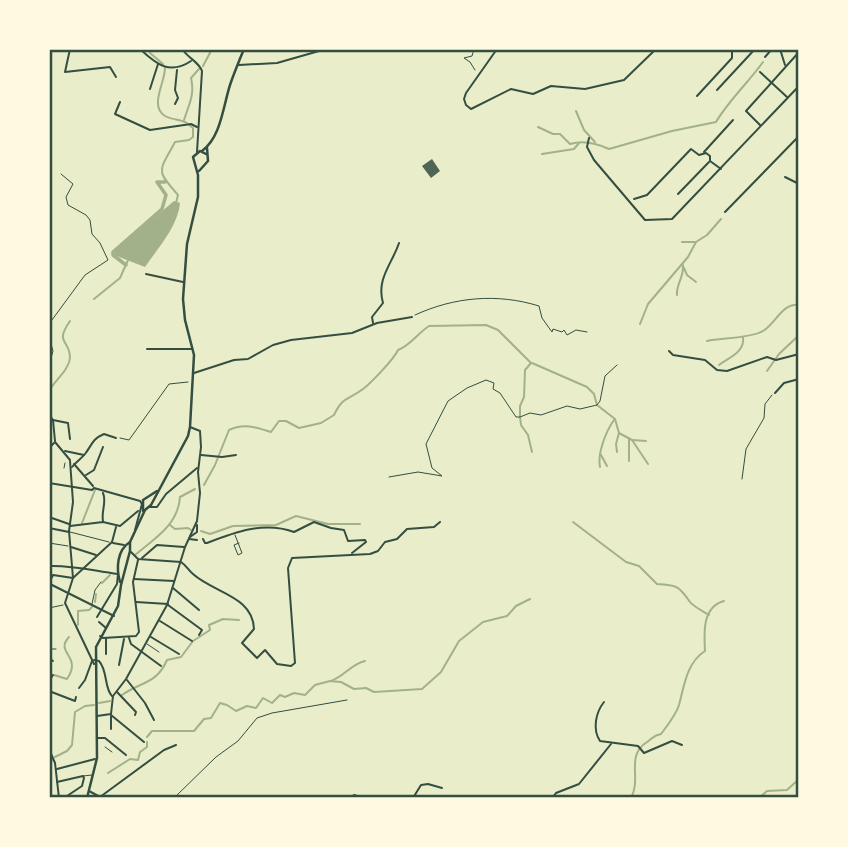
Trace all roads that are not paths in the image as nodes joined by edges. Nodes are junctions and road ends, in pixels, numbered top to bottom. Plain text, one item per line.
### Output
1 (70, 49) edge
2 (140, 49) edge
3 (182, 49) edge
4 (244, 49) edge
5 (326, 49) edge
6 (497, 49) edge
7 (656, 49) edge
8 (732, 49) edge
9 (755, 49) edge
10 (772, 49) edge
11 (780, 49) edge
12 (799, 52) edge
13 (765, 57) dead end
14 (191, 61) junction
15 (158, 63) junction
16 (237, 65) junction
17 (785, 66) junction
18 (177, 69) junction
19 (760, 72) dead end
20 (116, 77) dead end
21 (771, 81) junction
22 (799, 86) edge
23 (150, 89) dead end
24 (717, 90) dead end
25 (697, 96) dead end
26 (787, 98) junction
27 (120, 102) dead end
28 (175, 104) dead end
29 (733, 120) dead end
30 (761, 126) junction
31 (198, 127) junction
32 (799, 136) edge
33 (589, 138) dead end
34 (207, 146) junction
35 (200, 152) junction
36 (704, 153) junction
37 (206, 154) junction
38 (710, 161) junction
39 (197, 166) junction
40 (204, 166) junction
41 (721, 169) junction
42 (198, 175) junction
43 (785, 177) dead end
44 (799, 184) edge
45 (678, 194) dead end
46 (634, 199) dead end
47 (725, 212) dead end
48 (399, 243) dead end
49 (146, 274) dead end
50 (184, 282) junction
51 (412, 317) road end
52 (373, 324) junction
53 (147, 349) dead end
54 (193, 349) junction
55 (669, 351) dead end
56 (799, 354) edge
57 (194, 373) junction
58 (799, 379) edge
59 (775, 393) road end
60 (49, 414) edge
61 (54, 420) junction
62 (191, 427) junction
63 (116, 438) road end
64 (70, 439) dead end
65 (49, 442) edge
66 (55, 442) junction
67 (103, 447) dead end
68 (49, 448) edge
69 (62, 451) junction
70 (85, 454) junction
71 (200, 455) junction
72 (236, 455) dead end
73 (70, 461) junction
74 (74, 464) junction
75 (198, 466) junction
76 (72, 468) junction
77 (85, 475) junction
78 (49, 483) edge
79 (72, 486) junction
80 (160, 486) junction
81 (94, 488) junction
82 (101, 491) junction
83 (146, 498) junction
84 (137, 500) junction
85 (151, 503) junction
86 (143, 505) junction
87 (148, 507) junction
88 (139, 510) junction
89 (143, 515) junction
90 (49, 517) edge
91 (103, 522) junction
92 (440, 522) dead end
93 (70, 525) junction
94 (116, 526) junction
95 (49, 529) edge
96 (70, 532) junction
97 (234, 533) junction
98 (134, 534) junction
99 (189, 538) junction
100 (203, 538) dead end
101 (197, 540) dead end
102 (49, 542) edge
103 (112, 542) junction
104 (130, 542) junction
105 (239, 543) dead end
106 (124, 545) junction
107 (70, 546) junction
108 (185, 547) junction
109 (130, 550) junction
110 (351, 554) junction
111 (97, 555) junction
112 (137, 558) junction
113 (128, 561) junction
114 (181, 562) junction
115 (71, 565) junction
116 (49, 566) edge
117 (83, 569) junction
118 (118, 575) junction
119 (124, 575) junction
120 (73, 578) junction
121 (134, 579) junction
122 (175, 581) junction
123 (101, 582) dead end
124 (49, 583) edge
125 (121, 586) junction
126 (173, 588) junction
127 (69, 592) junction
128 (135, 602) junction
129 (66, 604) junction
130 (92, 604) junction
131 (168, 604) junction
132 (49, 608) edge
133 (103, 609) junction
134 (199, 610) dead end
135 (114, 616) junction
136 (97, 617) dead end
137 (160, 621) junction
138 (99, 622) dead end
139 (106, 628) junction
140 (85, 633) dead end
141 (199, 635) dead end
142 (100, 636) junction
143 (151, 637) junction
144 (81, 638) junction
145 (106, 638) junction
146 (124, 638) junction
147 (129, 638) junction
148 (192, 641) dead end
149 (147, 644) junction
150 (49, 649) edge
151 (56, 649) dead end
152 (159, 652) dead end
153 (142, 653) junction
154 (106, 654) dead end
155 (179, 654) dead end
156 (49, 658) edge
157 (53, 661) dead end
158 (94, 661) junction
159 (118, 665) dead end
160 (161, 666) dead end
161 (52, 675) dead end
162 (126, 679) junction
163 (49, 681) edge
164 (79, 688) dead end
165 (49, 691) edge
166 (116, 691) junction
167 (113, 696) junction
168 (76, 697) dead end
169 (604, 702) dead end
170 (111, 714) junction
171 (135, 715) dead end
172 (96, 716) junction
173 (154, 720) dead end
174 (111, 729) dead end
175 (98, 741) junction
176 (144, 742) dead end
177 (611, 743) junction
178 (176, 745) dead end
179 (682, 745) dead end
180 (105, 747) dead end
181 (49, 749) edge
182 (112, 752) dead end
183 (126, 755) dead end
184 (97, 758) junction
185 (56, 769) junction
186 (56, 774) junction
187 (49, 775) edge
188 (83, 776) junction
189 (94, 776) junction
190 (57, 782) junction
191 (442, 788) dead end
192 (89, 791) junction
193 (101, 797) edge
194 (59, 798) edge
195 (64, 798) edge
196 (86, 798) edge
197 (349, 798) edge
198 (363, 798) edge
199 (413, 798) edge
200 (552, 798) edge

1 - 20 street
2 - 15 street
3 - 14 street
4 - 16 main road
5 - 16 street
6 - 7 street
8 - 25 street
9 - 24 street
10 - 13 street
11 - 17 street
12 - 17 street
14 - 18 street
14 - 31 street
15 - 18 street
15 - 23 street
16 - 34 main road
17 - 21 street
18 - 28 street
19 - 21 street
21 - 26 street
21 - 30 street
22 - 26 street
26 - 30 street
27 - 31 street
29 - 36 street
30 - 41 street
31 - 35 street
32 - 47 street
33 - 41 street
34 - 35 main road
34 - 37 main road
35 - 37 main road
35 - 39 main road
36 - 38 street
36 - 46 street
37 - 40 main road
38 - 41 street
38 - 45 street
39 - 40 main road
39 - 42 main road
40 - 42 main road
42 - 50 main road
43 - 44 street
48 - 52 street
49 - 50 street
50 - 54 main road
51 - 52 street
52 - 57 street
53 - 54 street
54 - 57 main road
55 - 56 street
57 - 62 main road
58 - 59 street
60 - 61 street
61 - 64 street
61 - 66 street
62 - 71 street
62 - 80 main road
63 - 70 street
65 - 66 street
66 - 68 street
66 - 69 street
67 - 77 street
69 - 70 street
69 - 73 street
70 - 74 street
71 - 72 street
71 - 75 street
73 - 74 street
73 - 76 street
74 - 76 street
74 - 77 street
75 - 87 street
75 - 99 street
76 - 79 street
77 - 81 street
78 - 79 street
79 - 81 street
79 - 93 street
80 - 83 main road
80 - 85 main road
81 - 82 street
82 - 84 street
82 - 91 street
83 - 84 street
83 - 85 main road
83 - 86 main road
84 - 86 street
85 - 87 main road
86 - 87 main road
86 - 88 street
86 - 89 main road
87 - 89 main road
88 - 94 street
88 - 98 street
89 - 98 main road
90 - 93 street
91 - 93 street
91 - 94 street
92 - 110 street
93 - 96 street
94 - 103 street
95 - 96 street
96 - 103 street
96 - 107 street
97 - 100 street
97 - 105 street
97 - 110 street
98 - 104 main road
99 - 101 street
99 - 108 street
102 - 107 street
103 - 106 street
103 - 111 street
104 - 106 main road
104 - 109 main road
106 - 109 main road
106 - 118 main road
107 - 111 street
107 - 115 street
108 - 112 street
108 - 114 street
109 - 112 street
109 - 113 main road
110 - 114 street
111 - 117 street
112 - 113 street
112 - 114 street
112 - 121 street
113 - 119 main road
114 - 122 street
115 - 116 street
115 - 117 street
115 - 120 street
117 - 118 street
117 - 120 street
118 - 119 main road
118 - 125 main road
118 - 133 street
119 - 125 main road
120 - 124 street
120 - 127 street
121 - 122 street
121 - 128 street
122 - 126 street
123 - 130 street
124 - 127 street
125 - 135 main road
126 - 131 street
126 - 134 street
127 - 129 street
127 - 130 street
128 - 131 street
128 - 147 street
129 - 132 street
129 - 144 street
130 - 133 street
131 - 137 street
131 - 141 street
133 - 135 street
133 - 136 street
135 - 139 main road
137 - 143 street
137 - 148 street
138 - 139 street
139 - 142 main road
140 - 144 street
142 - 145 street
142 - 158 main road
143 - 149 street
143 - 155 street
144 - 158 street
145 - 146 street
145 - 154 street
146 - 147 street
146 - 159 street
147 - 153 street
149 - 152 street
149 - 153 street
150 - 151 street
153 - 160 street
153 - 162 street
156 - 157 street
158 - 164 street
158 - 167 street
158 - 172 main road
161 - 163 street
162 - 166 street
162 - 173 street
165 - 168 street
166 - 167 street
166 - 171 street
167 - 170 street
169 - 177 street
170 - 172 street
170 - 174 street
170 - 176 street
172 - 175 main road
175 - 183 street
175 - 184 main road
177 - 179 street
177 - 200 street
178 - 193 street
180 - 182 street
181 - 185 street
184 - 185 street
184 - 189 main road
185 - 186 street
186 - 187 street
186 - 190 street
188 - 189 street
188 - 190 street
188 - 195 street
189 - 192 main road
190 - 194 street
191 - 199 street
192 - 193 street
192 - 196 main road
197 - 198 street

